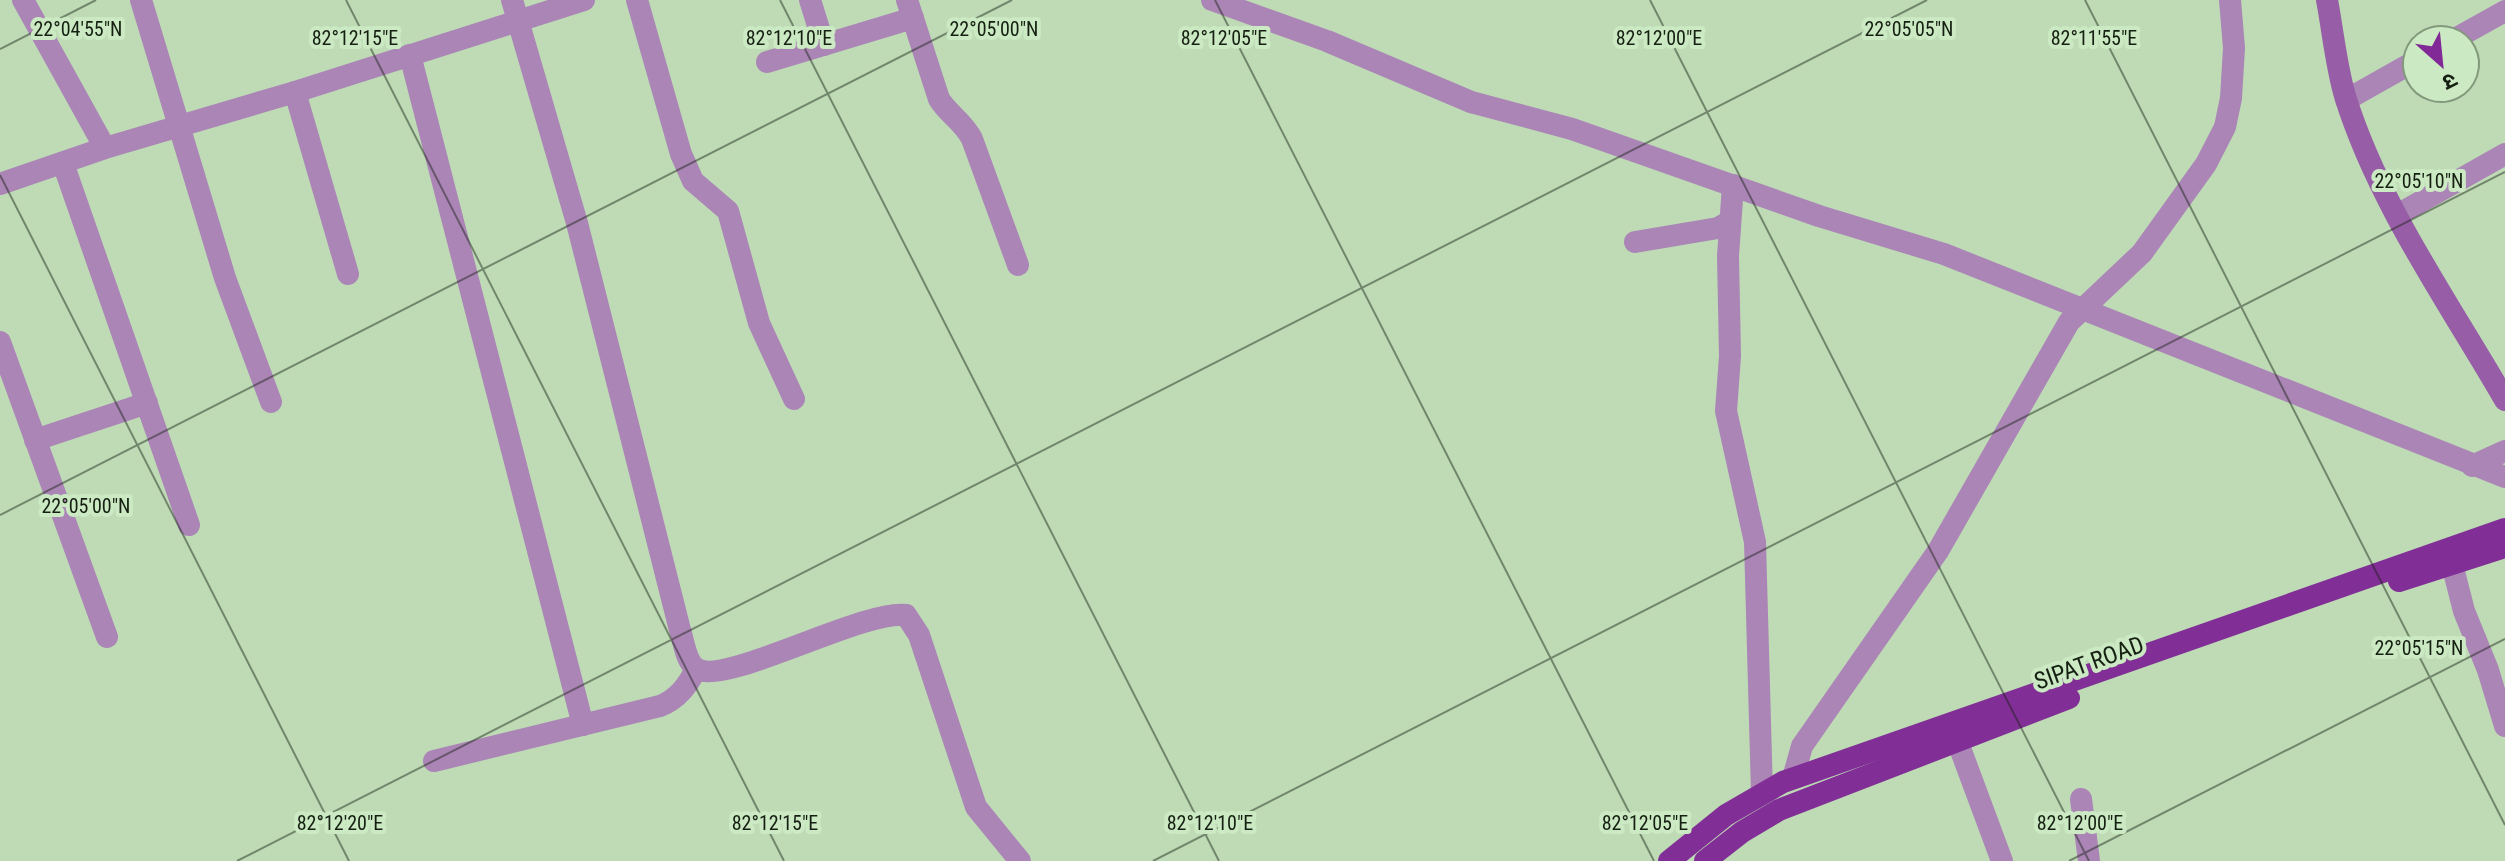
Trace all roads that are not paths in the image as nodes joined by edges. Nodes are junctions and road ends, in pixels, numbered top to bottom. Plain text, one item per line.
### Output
1 (23, 0) edge
2 (141, 0) edge
3 (512, 0) edge
4 (584, 0) edge
5 (637, 0) edge
6 (810, 0) edge
7 (1212, 0) edge
8 (2230, 0) edge
9 (2327, 0) edge
10 (1258, 8) edge
11 (910, 9) edge
12 (2505, 11) edge
13 (519, 22) junction
14 (2481, 24) edge
15 (824, 45) junction
16 (410, 55) junction
17 (767, 62) dead end
18 (2401, 69) edge
19 (295, 92) junction
20 (2346, 100) junction
21 (179, 125) junction
22 (105, 148) junction
23 (2505, 154) edge
24 (63, 163) junction
25 (0, 184) edge
26 (1733, 185) junction
27 (2397, 215) junction
28 (1729, 222) junction
29 (1635, 242) dead end
30 (1018, 265) dead end
31 (348, 274) dead end
32 (2080, 310) junction
33 (0, 342) edge
34 (794, 399) dead end
35 (2505, 400) edge
36 (271, 402) dead end
37 (147, 403) junction
38 (35, 440) junction
39 (2505, 451) edge
40 (2472, 466) junction
41 (2505, 477) edge
42 (189, 525) dead end
43 (2505, 529) edge
44 (2505, 547) edge
45 (2452, 564) junction
46 (107, 637) dead end
47 (696, 669) junction
48 (583, 725) junction
49 (2505, 726) edge
50 (1957, 740) junction
51 (434, 761) dead end
52 (1793, 778) junction
53 (1762, 794) junction
54 (2081, 799) dead end
55 (1020, 861) edge
56 (1669, 861) edge
57 (1705, 861) edge
58 (2002, 861) edge
59 (2089, 861) edge

1 - 22 street
2 - 21 street
3 - 13 street
4 - 13 street
5 - 34 street
6 - 15 street
7 - 10 street
8 - 32 street
9 - 20 main road
10 - 26 street
11 - 15 street
11 - 30 street
12 - 14 street
13 - 16 street
13 - 47 street
15 - 17 street
16 - 19 street
16 - 48 street
18 - 20 street
19 - 21 street
19 - 31 street
20 - 27 main road
21 - 22 street
21 - 36 street
22 - 24 street
23 - 27 street
24 - 25 street
24 - 37 street
26 - 28 street
26 - 32 street
27 - 35 main road
28 - 29 street
28 - 53 street
32 - 40 street
32 - 52 street
33 - 38 street
37 - 38 street
37 - 42 street
38 - 46 street
39 - 40 street
40 - 41 street
43 - 52 highway
44 - 45 highway, SIPAT ROAD
45 - 49 street
45 - 50 highway, SIPAT ROAD
47 - 48 street
47 - 55 street
48 - 51 street
50 - 57 highway, SIPAT ROAD
50 - 58 street
52 - 53 highway
53 - 56 highway
54 - 59 street

